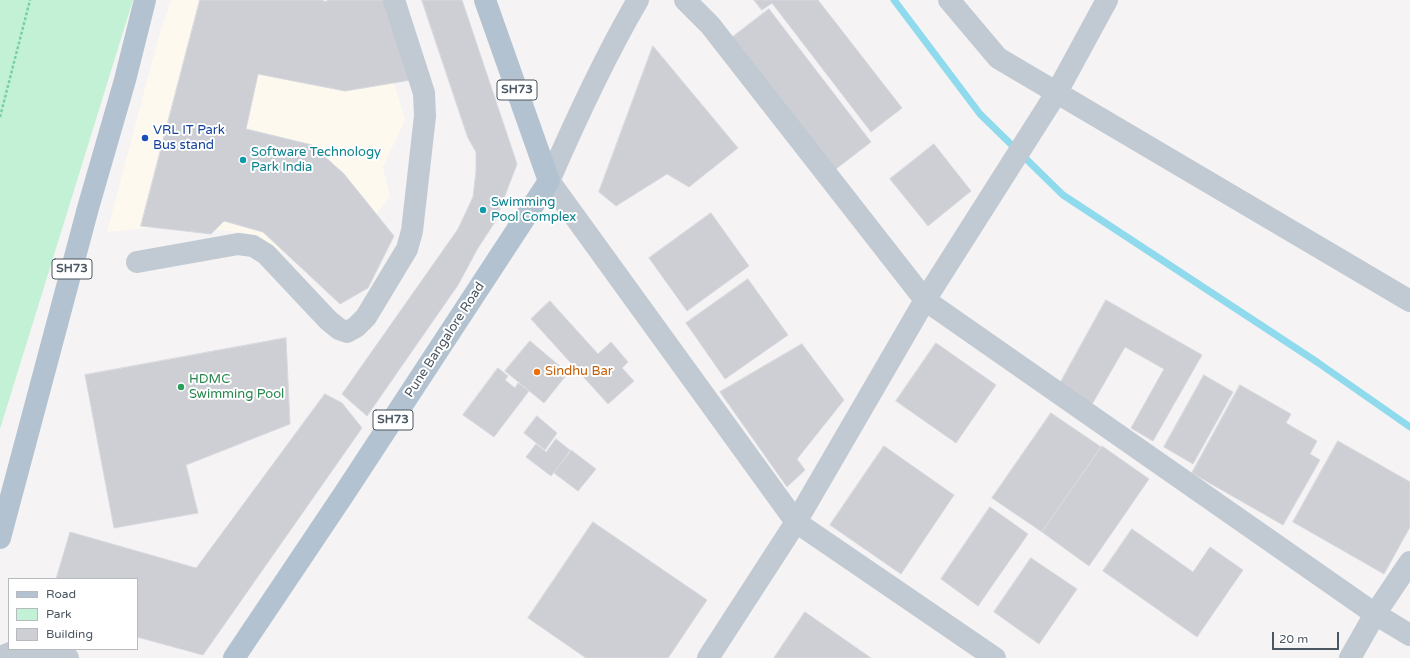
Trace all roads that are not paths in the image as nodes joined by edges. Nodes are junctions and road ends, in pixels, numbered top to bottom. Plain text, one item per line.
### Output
1 (145, 0) edge
2 (394, 0) edge
3 (485, 0) edge
4 (638, 0) edge
5 (685, 0) edge
6 (949, 0) edge
7 (1107, 0) edge
8 (1057, 92) junction
9 (549, 181) junction
10 (137, 262) dead end
11 (925, 300) junction
12 (1410, 301) edge
13 (796, 522) junction
14 (0, 538) edge
15 (1410, 562) edge
16 (1375, 614) junction
17 (1410, 635) edge
18 (18, 650) edge
19 (36, 650) edge
20 (0, 657) edge
21 (68, 658) edge
22 (234, 658) edge
23 (708, 658) edge
24 (995, 658) edge
25 (1350, 658) edge

1 - 14 main road, SH73
2 - 10 street
3 - 9 main road, SH73
4 - 9 street
5 - 11 street
6 - 8 street
7 - 8 street
8 - 11 street
8 - 12 street
9 - 13 street
9 - 22 main road, Pune Bangalore Road / SH73
11 - 13 street
11 - 16 street
13 - 23 street
13 - 24 street
15 - 16 street
16 - 17 street
16 - 25 street
18 - 20 street
19 - 21 street

